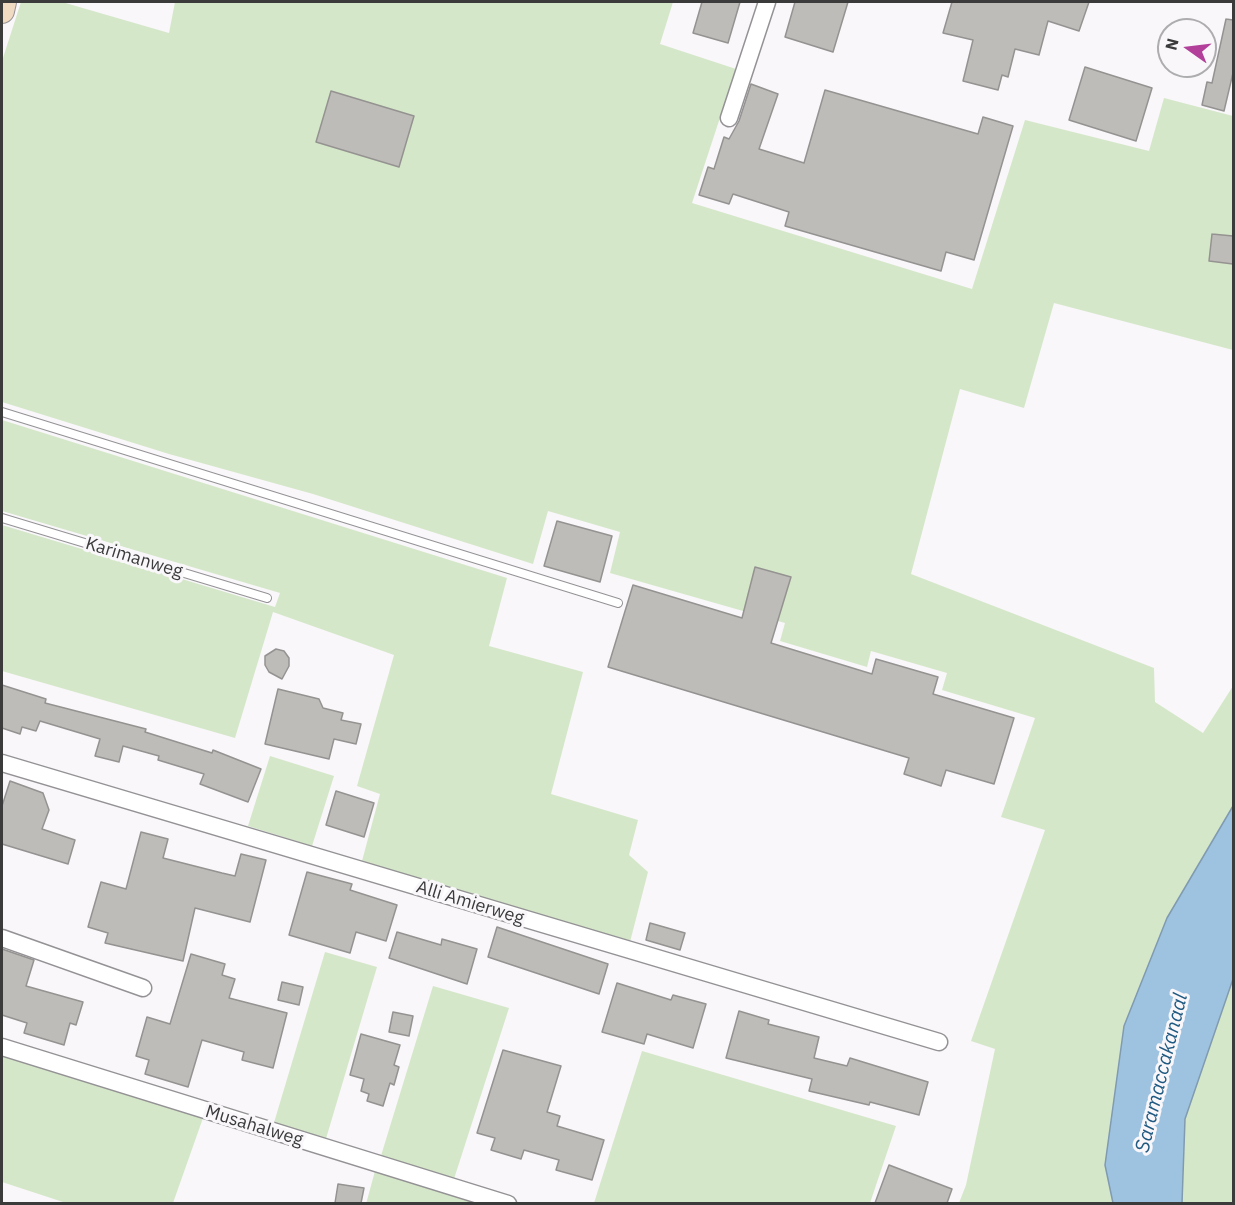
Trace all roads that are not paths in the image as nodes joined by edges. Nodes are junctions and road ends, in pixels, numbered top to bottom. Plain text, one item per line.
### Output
1 (4, 2) edge
2 (768, 2) edge
3 (2, 11) edge
4 (729, 118) dead end
5 (2, 412) edge
6 (2, 518) edge
7 (267, 598) dead end
8 (618, 603) dead end
9 (2, 763) edge
10 (2, 938) edge
11 (143, 988) dead end
12 (939, 1042) dead end
13 (2, 1047) edge
14 (508, 1203) edge

1 - 3 main road
2 - 4 street
5 - 8 lane
6 - 7 lane, Karimanweg
9 - 12 street, Alli Amierweg
10 - 11 street
13 - 14 street, Musahalweg

